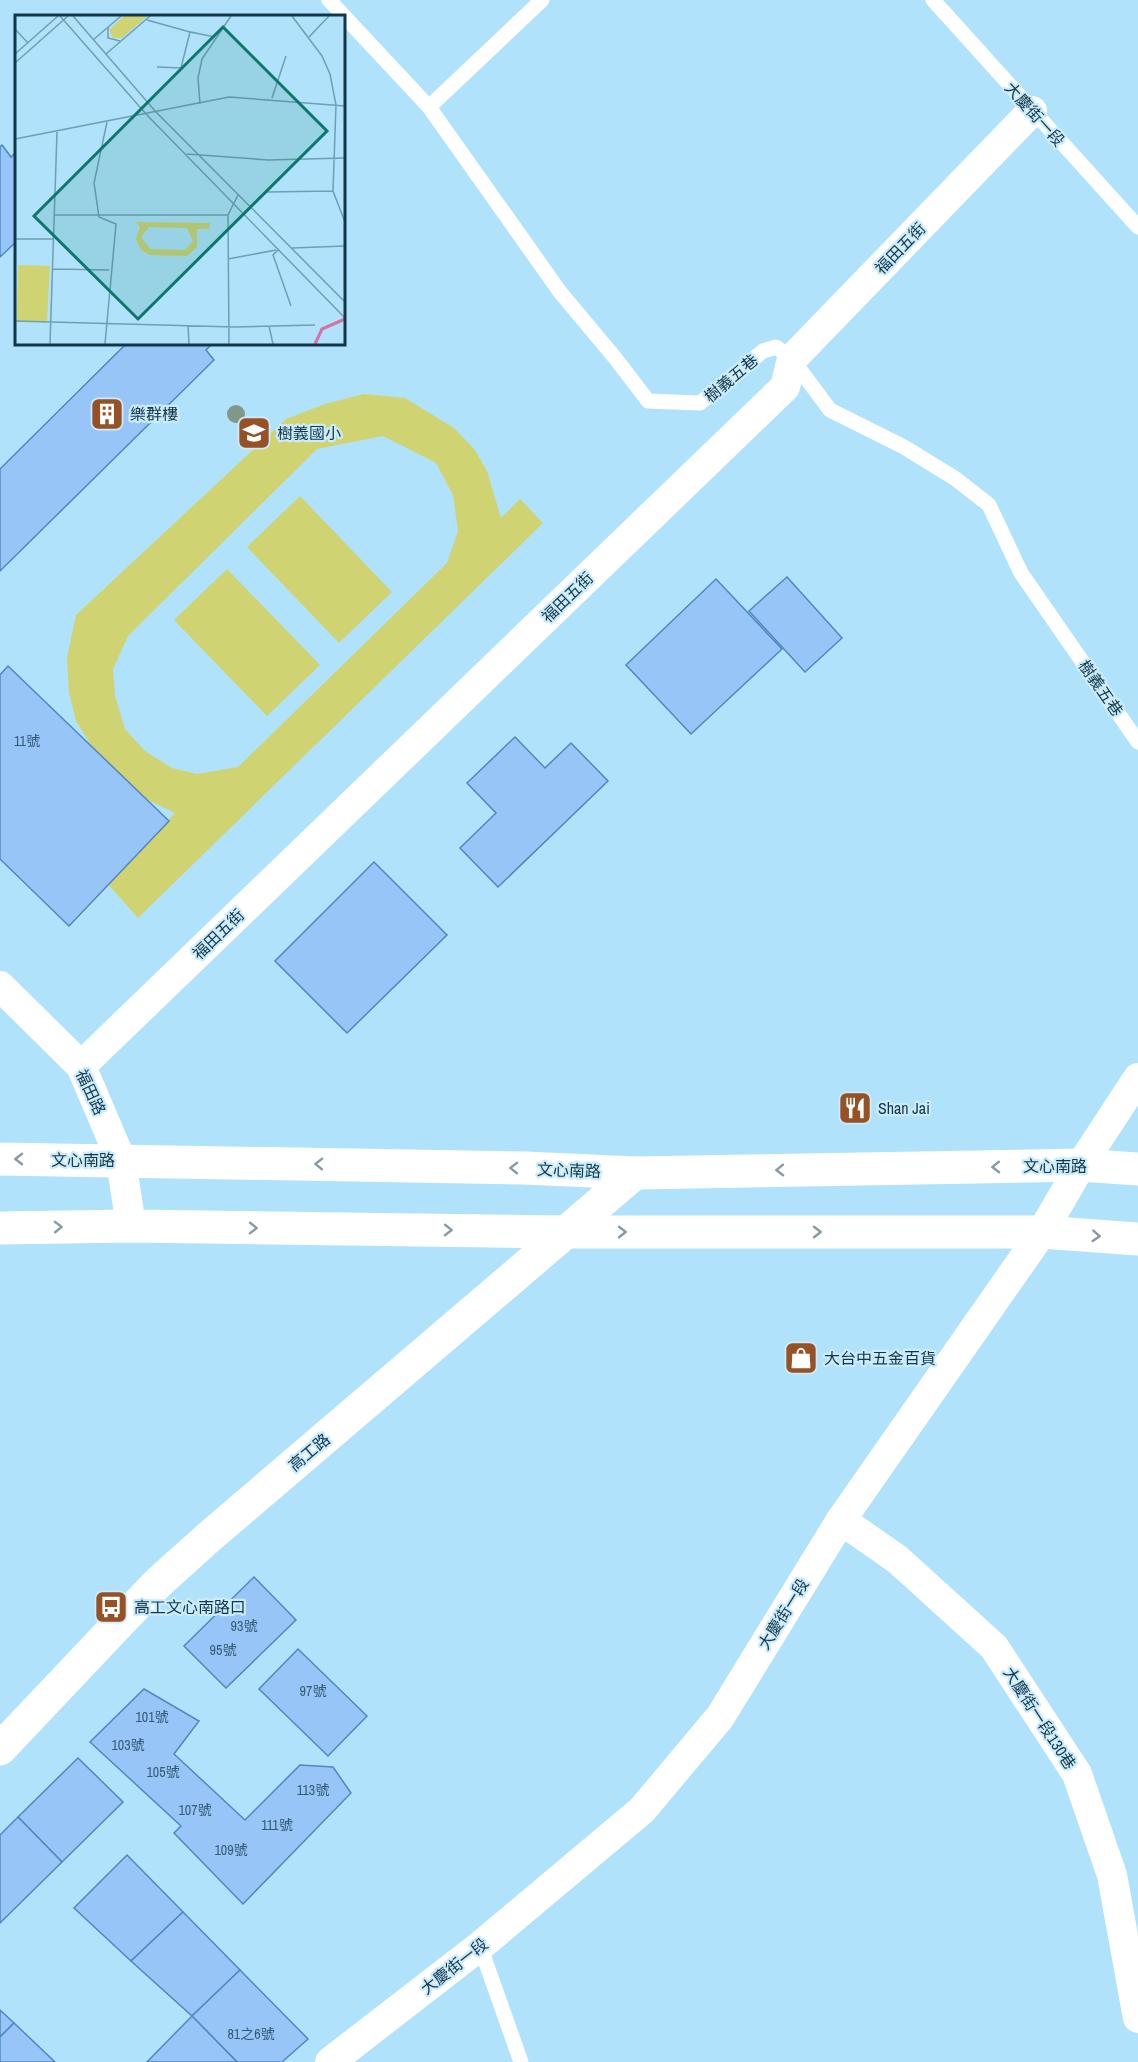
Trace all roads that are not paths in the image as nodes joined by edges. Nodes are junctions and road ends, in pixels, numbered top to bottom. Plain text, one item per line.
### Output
1 (329, 0) edge
2 (542, 0) edge
3 (933, 0) edge
4 (343, 15) edge
5 (345, 17) edge
6 (429, 107) junction
7 (1032, 111) junction
8 (1138, 228) edge
9 (792, 359) junction
10 (1138, 742) edge
11 (0, 986) edge
12 (81, 1066) junction
13 (1138, 1078) edge
14 (0, 1159) edge
15 (121, 1160) junction
16 (1081, 1165) junction
17 (1138, 1169) edge
18 (635, 1173) junction
19 (131, 1226) junction
20 (0, 1228) edge
21 (564, 1232) junction
22 (1042, 1232) junction
23 (1138, 1239) edge
24 (841, 1520) junction
25 (0, 1749) edge
26 (480, 1946) junction
27 (1133, 1959) edge
28 (1138, 2018) edge
29 (330, 2062) edge
30 (521, 2062) edge

1 - 4 lane, 樹義五巷
2 - 6 lane
3 - 7 lane, 大慶街一段
5 - 6 lane, 樹義五巷
6 - 9 lane, 樹義五巷
7 - 8 lane, 大慶街一段
7 - 9 street, 福田五街
9 - 10 lane, 樹義五巷
9 - 12 street, 福田五街
11 - 12 street, 福田路
12 - 15 street, 福田路
13 - 16 street, 大慶街一段
15 -> 14 main road, 文心南路
18 -> 15 main road, 文心南路
15 - 19 street, 福田路
16 - 17 main road, 文心南路
16 -> 18 main road, 文心南路
16 - 22 street, 大慶街一段
18 - 21 main road, 高工路
20 -> 19 main road
19 -> 21 main road
21 -> 22 main road
21 - 25 main road, 高工路
22 -> 23 main road
22 - 24 street, 大慶街一段
24 - 26 street, 大慶街一段
24 - 27 street, 大慶街一段130巷
26 - 29 street, 大慶街一段
26 - 30 lane
27 - 28 street, 大慶街一段130巷

